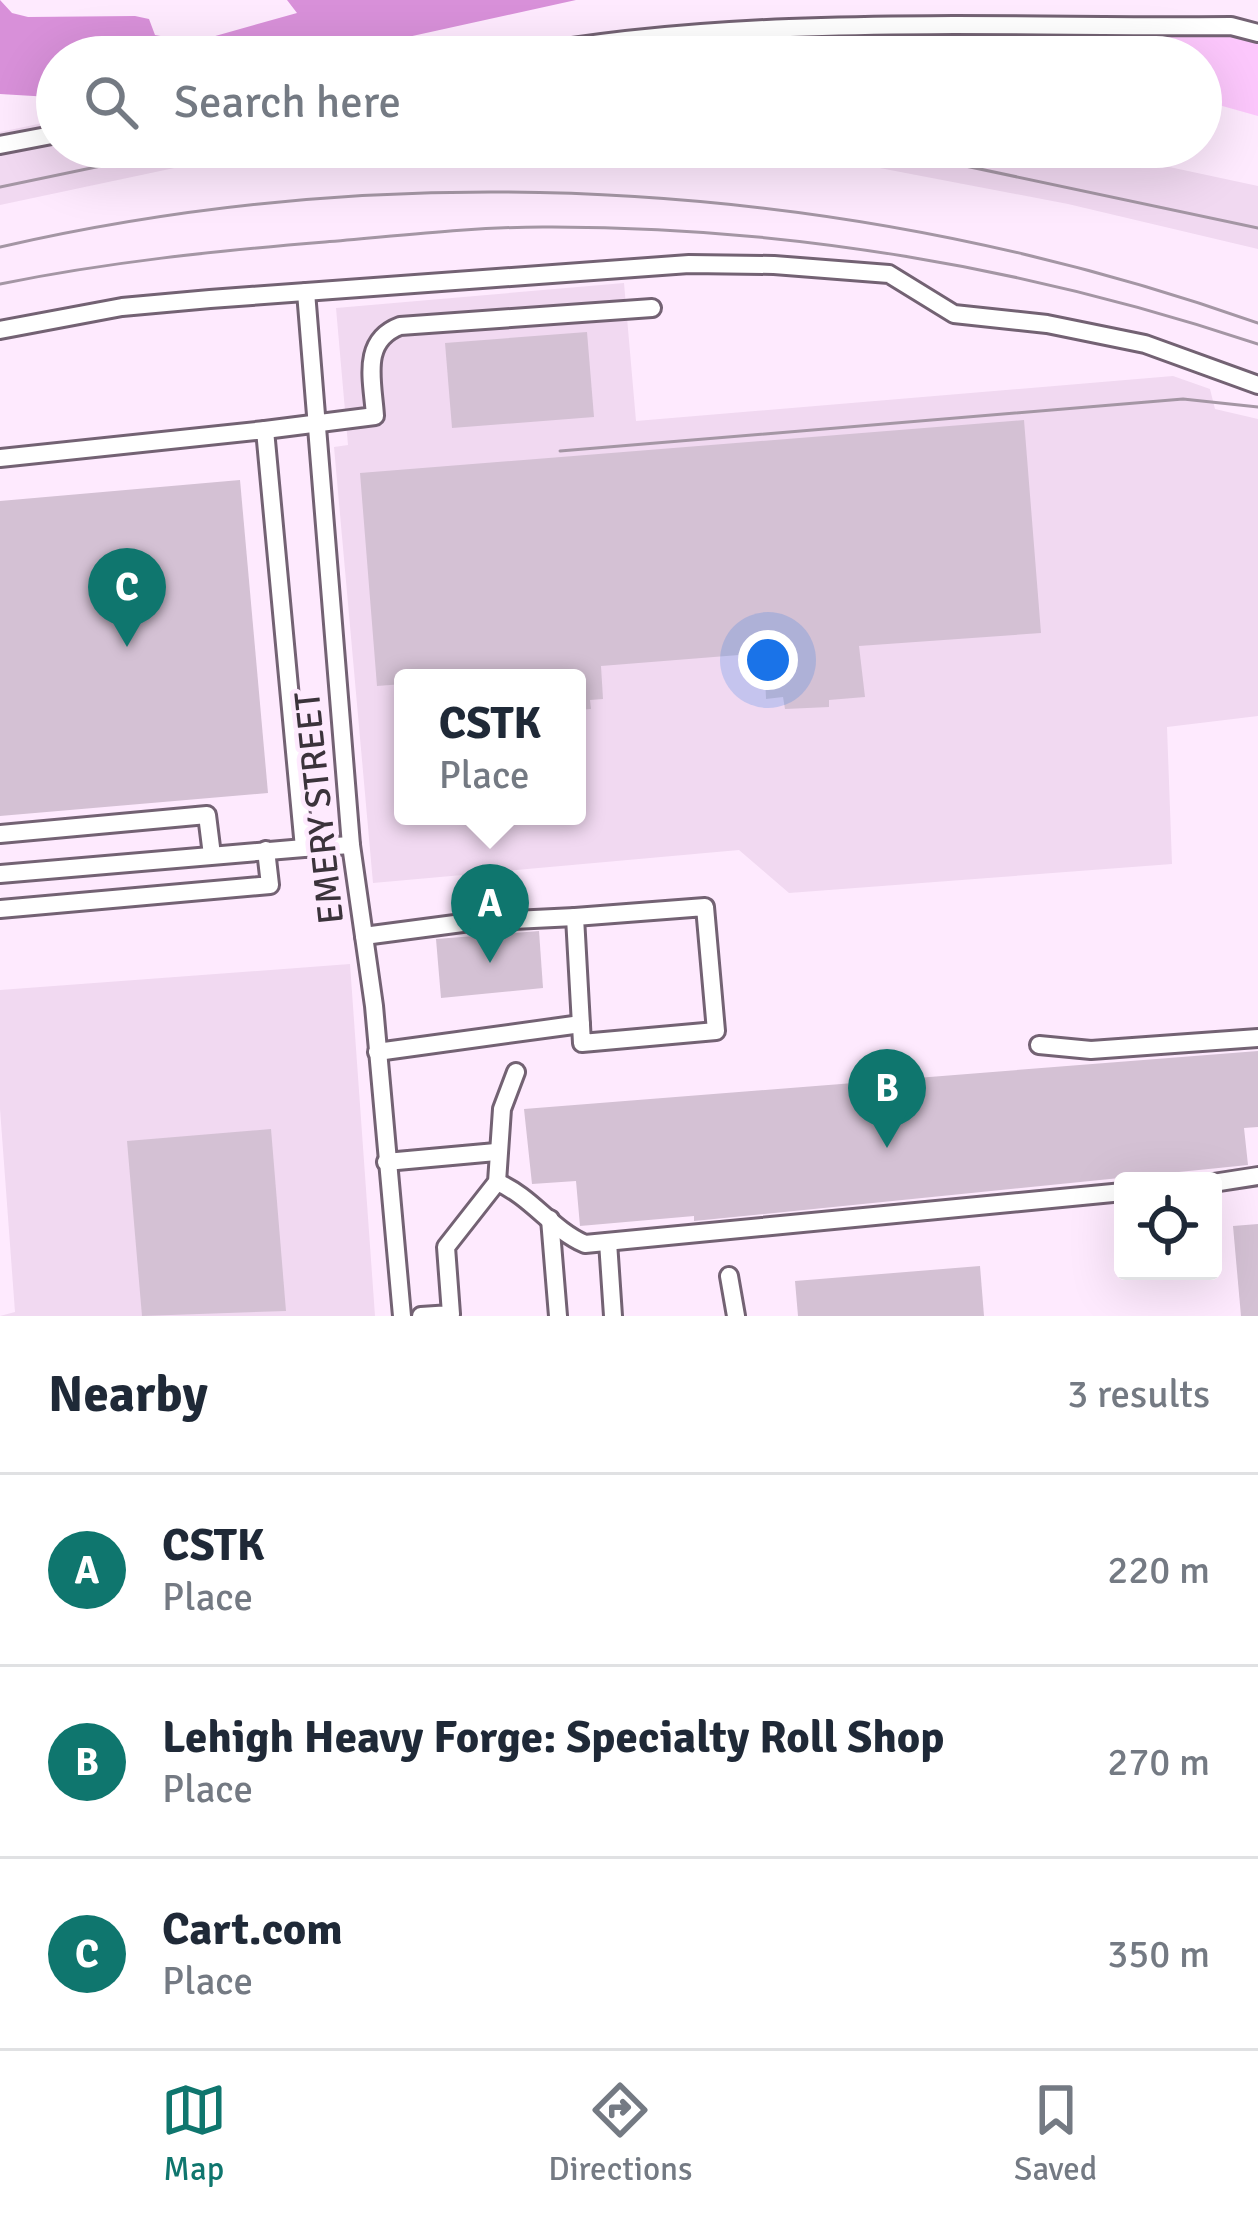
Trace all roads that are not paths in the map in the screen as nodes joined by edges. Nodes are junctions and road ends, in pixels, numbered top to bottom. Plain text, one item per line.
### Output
1 (1258, 33) edge
2 (657, 36) edge
3 (36, 138) edge
4 (0, 146) edge
5 (306, 292) junction
6 (652, 308) dead end
7 (0, 330) edge
8 (1258, 385) edge
9 (316, 424) junction
10 (265, 430) junction
11 (0, 458) edge
12 (0, 834) edge
13 (351, 845) junction
14 (304, 848) junction
15 (266, 850) junction
16 (212, 855) junction
17 (0, 874) edge
18 (0, 909) edge
19 (575, 917) junction
20 (364, 936) junction
21 (581, 1024) junction
22 (1258, 1038) edge
23 (1039, 1045) dead end
24 (377, 1052) junction
25 (516, 1072) dead end
26 (496, 1152) junction
27 (386, 1162) junction
28 (1258, 1176) edge
29 (497, 1182) junction
30 (1222, 1182) edge
31 (1114, 1193) edge
32 (550, 1219) junction
33 (608, 1242) junction
34 (729, 1276) dead end
35 (402, 1315) edge
36 (378, 1316) edge
37 (421, 1316) edge
38 (558, 1316) edge
39 (613, 1316) edge
40 (736, 1316) edge

1 - 2 street
3 - 4 street
5 - 7 street
5 - 8 street
5 - 9 street, EMERY STREET
6 - 9 street
9 - 10 street
9 - 13 street, EMERY STREET
10 - 11 street
10 - 14 street
12 - 16 street
13 - 14 street
13 - 20 street, EMERY STREET
14 - 15 street
15 - 16 street
15 - 18 street
16 - 17 street
19 - 20 street
19 - 21 street
19 - 21 street
20 - 24 street, EMERY STREET
21 - 24 street
22 - 23 street
24 - 27 street, EMERY STREET
25 - 26 street
26 - 27 street
26 - 29 street
27 - 35 street, EMERY STREET
28 - 30 street
29 - 32 street
29 - 37 street
31 - 33 street
32 - 33 street
32 - 38 street
33 - 39 street
34 - 40 street
35 - 36 street

